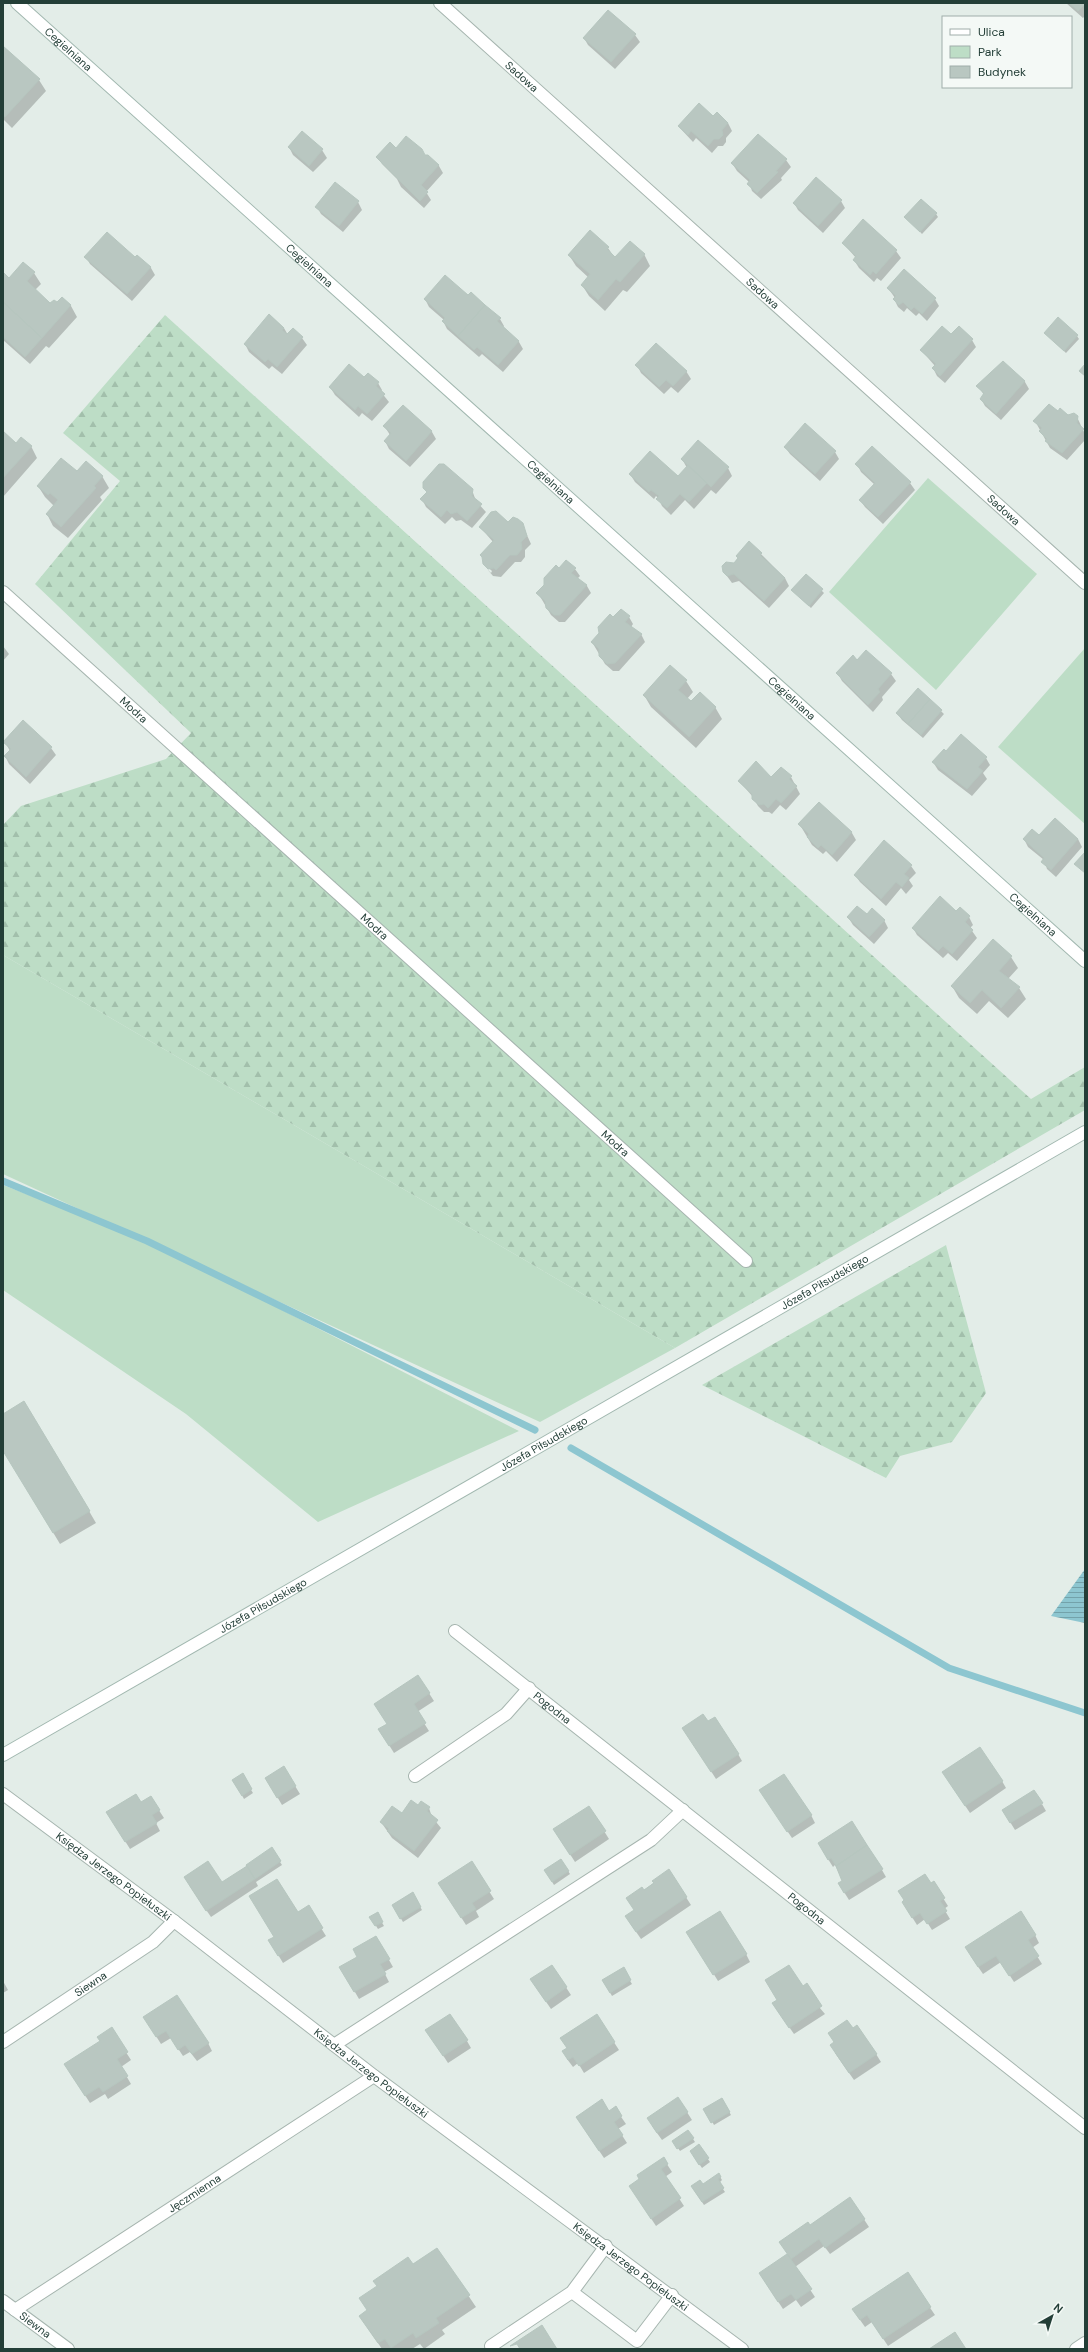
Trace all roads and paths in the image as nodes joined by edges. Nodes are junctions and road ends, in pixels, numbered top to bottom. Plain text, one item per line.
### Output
1 (17, 3) edge
2 (440, 3) edge
3 (1085, 583) edge
4 (3, 592) edge
5 (1085, 961) edge
6 (1085, 1132) edge
7 (746, 1261) dead end
8 (455, 1631) dead end
9 (528, 1688) junction
10 (3, 1755) edge
11 (415, 1776) dead end
12 (3, 1794) edge
13 (683, 1810) junction
14 (174, 1920) junction
15 (3, 2042) edge
16 (334, 2045) junction
17 (374, 2076) junction
18 (1085, 2128) edge
19 (606, 2246) junction
20 (572, 2292) junction
21 (672, 2296) junction
22 (3, 2301) edge
23 (15, 2310) junction
24 (1085, 2343) edge
25 (68, 2349) edge
26 (493, 2349) edge
27 (742, 2349) edge
28 (1076, 2349) edge

1 - 5 street, Cegielniana
2 - 3 street, Sadowa
4 - 7 street, Modra
6 - 10 street, Józefa Piłsudskiego
8 - 9 street, Pogodna
9 - 11 street, Pogodna
9 - 13 street, Pogodna
12 - 14 street, Księdza Jerzego Popiełuszki
13 - 16 street
13 - 18 street, Pogodna
14 - 15 street, Siewna
14 - 16 street, Księdza Jerzego Popiełuszki
16 - 17 street, Księdza Jerzego Popiełuszki
17 - 19 street, Księdza Jerzego Popiełuszki
17 - 23 street, Jęczmienna
19 - 20 street
19 - 21 street, Księdza Jerzego Popiełuszki
20 - 21 street
20 - 26 street
21 - 27 street, Księdza Jerzego Popiełuszki
22 - 23 street, Siewna
23 - 25 street, Siewna
24 - 28 street

